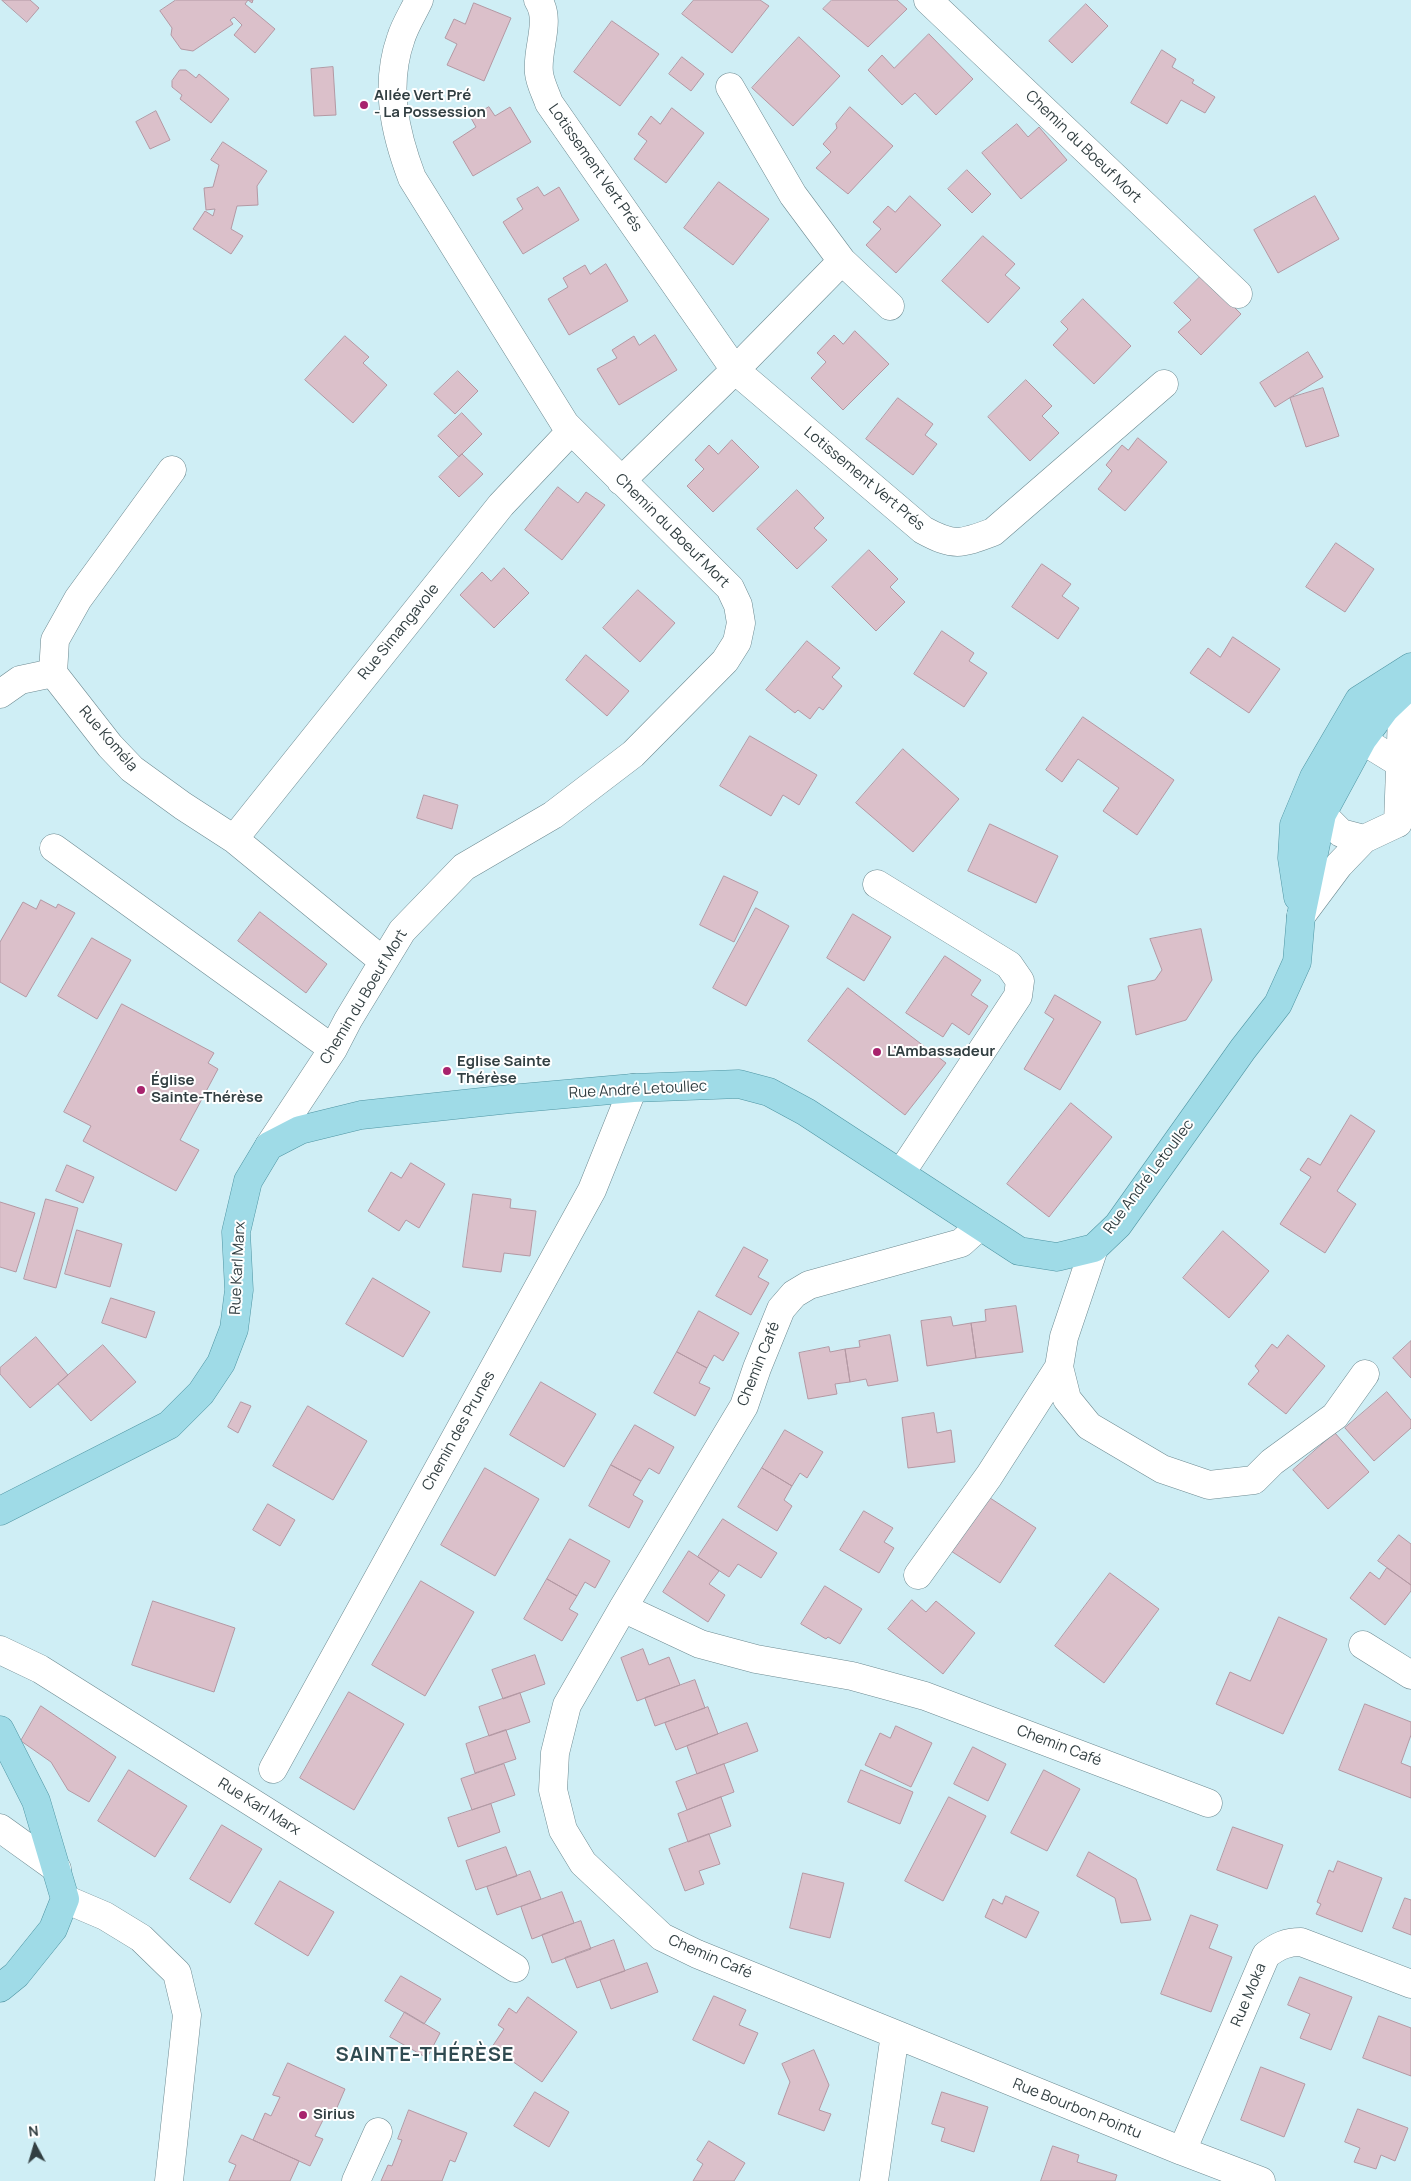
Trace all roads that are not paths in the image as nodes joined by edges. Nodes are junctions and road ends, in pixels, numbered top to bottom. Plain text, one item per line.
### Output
1 (419, 0) edge
2 (538, 0) edge
3 (928, 0) edge
4 (730, 86) dead end
5 (842, 261) junction
6 (1238, 294) dead end
7 (890, 306) dead end
8 (735, 370) junction
9 (1164, 384) dead end
10 (572, 431) junction
11 (172, 470) dead end
12 (621, 481) junction
13 (1411, 667) edge
14 (53, 673) junction
15 (1411, 684) edge
16 (1411, 689) edge
17 (0, 694) edge
18 (1349, 740) junction
19 (1401, 764) junction
20 (1314, 777) junction
21 (1322, 814) junction
22 (1404, 827) edge
23 (234, 838) junction
24 (1364, 839) junction
25 (54, 848) dead end
26 (877, 884) dead end
27 (1301, 916) junction
28 (384, 961) junction
29 (333, 1049) junction
30 (633, 1088) junction
31 (269, 1146) junction
32 (901, 1173) junction
33 (980, 1226) junction
34 (1094, 1248) junction
35 (1059, 1367) junction
36 (1365, 1374) dead end
37 (0, 1511) edge
38 (918, 1575) dead end
39 (623, 1608) junction
40 (1363, 1645) dead end
41 (0, 1650) edge
42 (1411, 1675) edge
43 (0, 1730) edge
44 (273, 1769) dead end
45 (1208, 1803) dead end
46 (0, 1828) edge
47 (57, 1869) junction
48 (65, 1899) junction
49 (515, 1968) dead end
50 (1411, 1984) edge
51 (0, 1988) edge
52 (895, 2034) junction
53 (378, 2132) dead end
54 (1182, 2151) junction
55 (169, 2181) edge
56 (356, 2181) edge
57 (874, 2181) edge
58 (1261, 2181) edge

1 - 10 street, Chemin du Boeuf Mort
2 - 8 street, Lotissement Vert Prés
3 - 6 street, Chemin du Boeuf Mort
4 - 5 street
5 - 7 street
5 - 8 street
8 - 9 street, Lotissement Vert Prés
8 - 12 street
10 - 12 street, Chemin du Boeuf Mort
10 - 23 street, Rue Simangavole
11 - 14 street
12 - 28 street, Chemin du Boeuf Mort
13 - 18 main road, Rue André Letoullec
14 - 17 street
14 - 23 street, Rue Koméla
15 - 18 main road, Rue André Letoullec
16 - 19 street
18 - 19 street
18 - 20 main road, Rue André Letoullec
18 - 21 main road, Rue André Letoullec
19 - 22 street
20 - 21 street
20 - 27 main road, Rue André Letoullec
21 - 24 street
21 - 27 main road, Rue André Letoullec
22 - 24 street
23 - 28 street, Rue Koméla
24 - 27 street
25 - 29 street
26 - 32 street
27 - 34 main road, Rue André Letoullec
28 - 29 street, Chemin du Boeuf Mort
29 - 31 street, Chemin du Boeuf Mort
30 - 31 main road, Rue André Letoullec
30 - 32 main road, Rue André Letoullec
30 - 44 street, Chemin des Prunes
31 - 37 main road, Rue Karl Marx
32 - 33 main road, Rue André Letoullec
33 - 34 main road, Rue André Letoullec
33 - 39 street, Chemin Café
34 - 35 street
35 - 36 street
35 - 38 street
39 - 45 street, Chemin Café
39 - 52 street, Chemin Café
40 - 42 street
41 - 49 street, Rue Karl Marx
43 - 47 main road
46 - 47 street
47 - 48 main road
48 - 51 main road
48 - 55 street
50 - 54 street, Rue Moka
52 - 54 street, Rue Bourbon Pointu
52 - 57 street
53 - 56 street
54 - 58 street, Rue Bourbon Pointu

